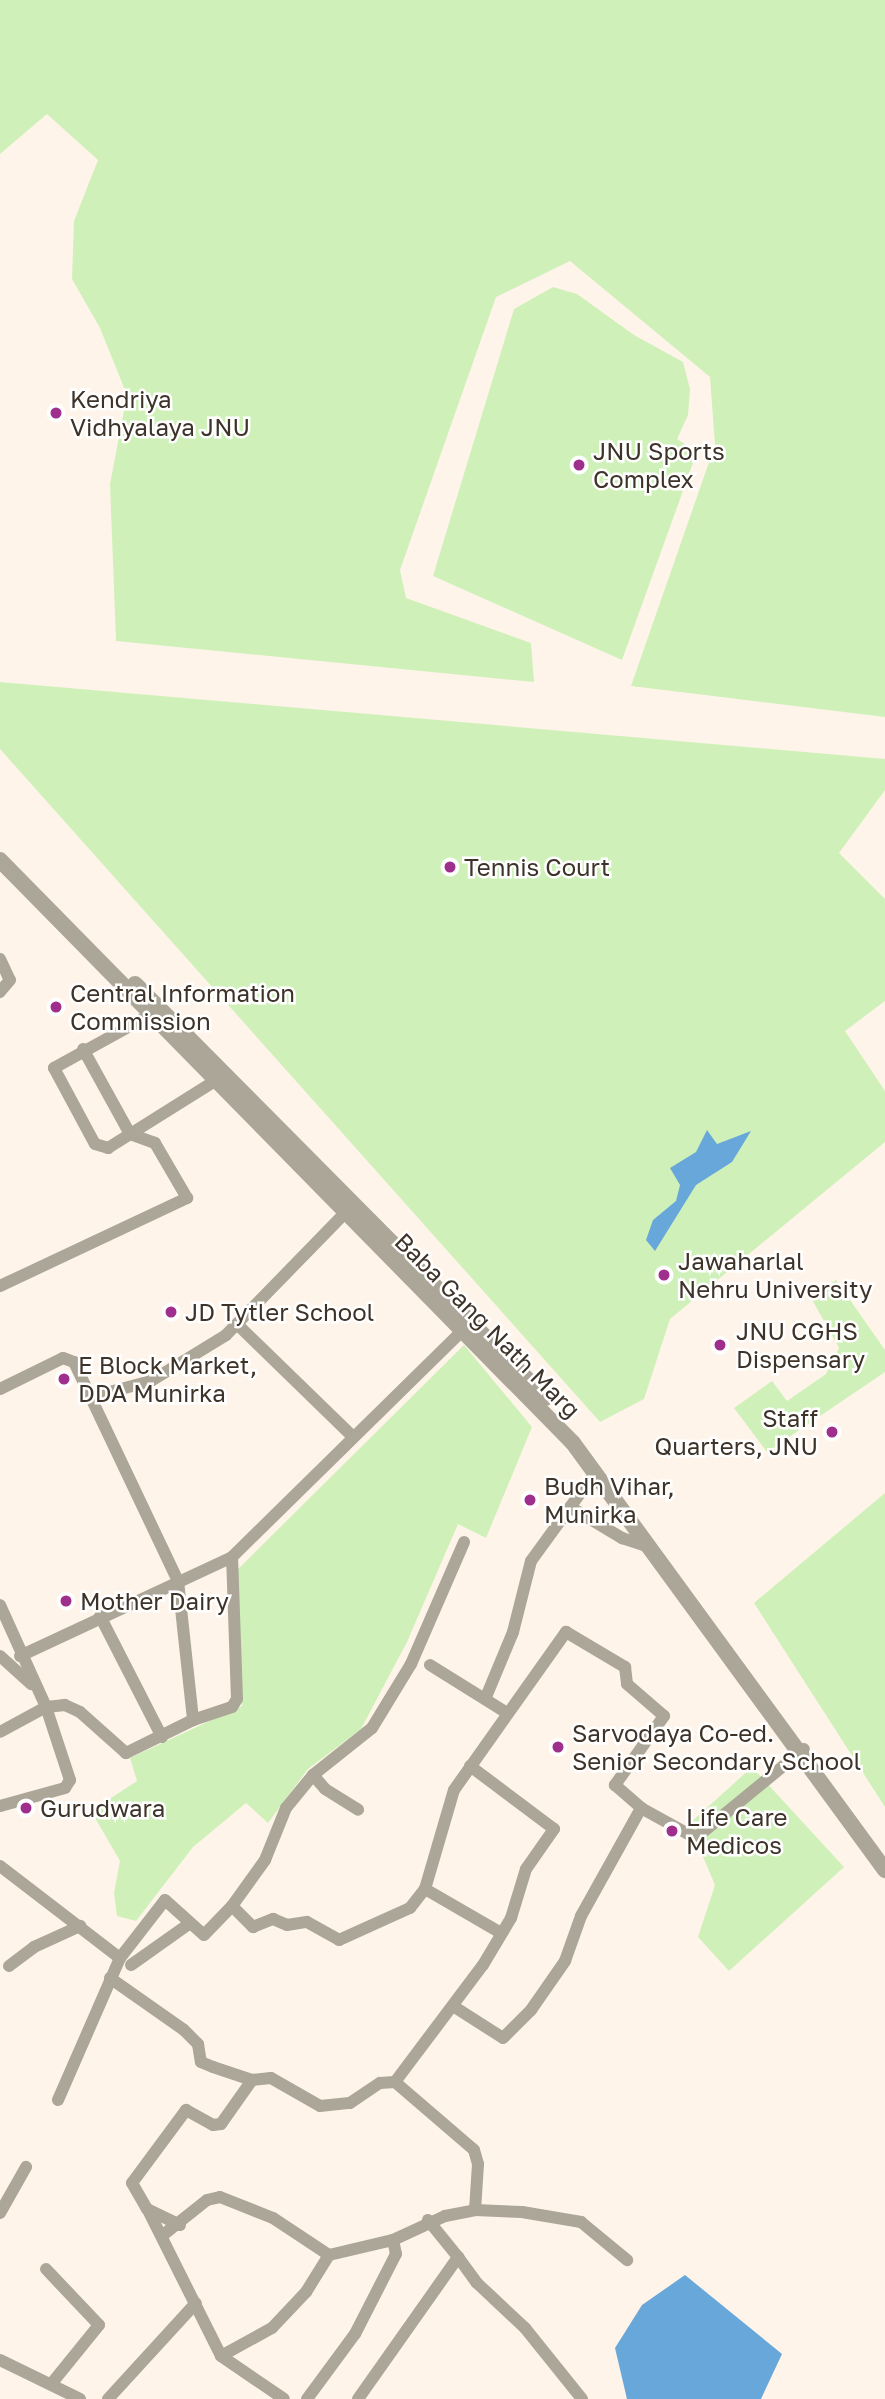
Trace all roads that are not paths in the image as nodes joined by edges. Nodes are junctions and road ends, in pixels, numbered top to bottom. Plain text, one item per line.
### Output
1 (0, 848) edge
2 (3, 869) edge
3 (0, 960) edge
4 (0, 992) edge
5 (156, 1012) junction
6 (83, 1049) junction
7 (215, 1082) junction
8 (130, 1134) junction
9 (344, 1214) junction
10 (0, 1286) edge
11 (467, 1325) junction
12 (239, 1326) junction
13 (0, 1389) edge
14 (91, 1397) junction
15 (352, 1436) junction
16 (595, 1473) junction
17 (570, 1507) junction
18 (464, 1542) dead end
19 (650, 1547) junction
20 (232, 1557) junction
21 (178, 1581) junction
22 (0, 1605) edge
23 (100, 1616) junction
24 (709, 1623) junction
25 (0, 1656) edge
26 (20, 1656) junction
27 (430, 1665) dead end
28 (37, 1689) junction
29 (486, 1698) junction
30 (46, 1707) junction
31 (507, 1713) junction
32 (193, 1720) junction
33 (1, 1731) edge
34 (162, 1737) junction
35 (802, 1751) junction
36 (470, 1766) junction
37 (313, 1775) junction
38 (0, 1806) edge
39 (642, 1808) junction
40 (358, 1810) dead end
41 (884, 1865) edge
42 (0, 1867) edge
43 (425, 1889) junction
44 (232, 1906) junction
45 (190, 1923) junction
46 (80, 1926) junction
47 (501, 1933) junction
48 (125, 1962) junction
49 (9, 1966) dead end
50 (110, 1978) junction
51 (453, 2006) junction
52 (251, 2080) junction
53 (395, 2082) junction
54 (58, 2100) dead end
55 (26, 2166) dead end
56 (148, 2209) junction
57 (475, 2210) junction
58 (0, 2213) edge
59 (428, 2220) junction
60 (180, 2225) junction
61 (163, 2235) junction
62 (393, 2240) junction
63 (329, 2255) junction
64 (458, 2257) junction
65 (627, 2260) dead end
66 (46, 2269) dead end
67 (197, 2304) junction
68 (221, 2356) junction
69 (0, 2360) edge
70 (52, 2383) junction
71 (80, 2399) edge
72 (108, 2399) edge
73 (284, 2399) edge
74 (307, 2399) edge
75 (358, 2399) edge
76 (582, 2399) edge

1 - 5 street, Baba Gang Nath Marg
2 - 5 street, Baba Gang Nath Marg
3 - 4 street
5 - 6 street
5 - 7 street, Baba Gang Nath Marg
5 - 11 street, Baba Gang Nath Marg
6 - 8 street
6 - 8 street
7 - 8 street
7 - 9 street, Baba Gang Nath Marg
8 - 10 street
9 - 11 street, Baba Gang Nath Marg
9 - 12 street
11 - 15 street
11 - 16 street, Baba Gang Nath Marg
11 - 24 street, Baba Gang Nath Marg
12 - 14 street
12 - 15 street
13 - 14 street
14 - 21 street
15 - 20 street
16 - 17 street
16 - 19 street, Baba Gang Nath Marg
17 - 19 street
17 - 29 street
18 - 37 street
19 - 24 street, Baba Gang Nath Marg
20 - 21 street
20 - 32 street
21 - 23 street
21 - 32 street
22 - 26 street
23 - 26 street
23 - 34 street
24 - 35 street, Baba Gang Nath Marg
25 - 28 street
26 - 28 street
27 - 29 street
28 - 30 street
29 - 31 street
30 - 33 street
30 - 34 street
30 - 38 street
31 - 36 street
31 - 39 street
32 - 34 street
35 - 39 street
35 - 41 street, Baba Gang Nath Marg
36 - 43 street
36 - 47 street
37 - 40 street
37 - 44 street
39 - 51 street
42 - 46 street
43 - 44 street
43 - 47 street
44 - 45 street
45 - 48 street
45 - 48 street
46 - 48 street
46 - 49 street
47 - 51 street
48 - 50 street
50 - 52 street
50 - 54 street
51 - 53 street
52 - 53 street
52 - 56 street
53 - 57 street
55 - 58 street
56 - 60 street
56 - 61 street
57 - 59 street
57 - 65 street
59 - 62 street
59 - 64 street
60 - 61 street
60 - 63 street
61 - 67 street
62 - 63 street
62 - 74 street
63 - 68 street
64 - 75 street
64 - 76 street
66 - 70 street
67 - 68 street
67 - 72 street
68 - 73 street
69 - 70 street
70 - 71 street

